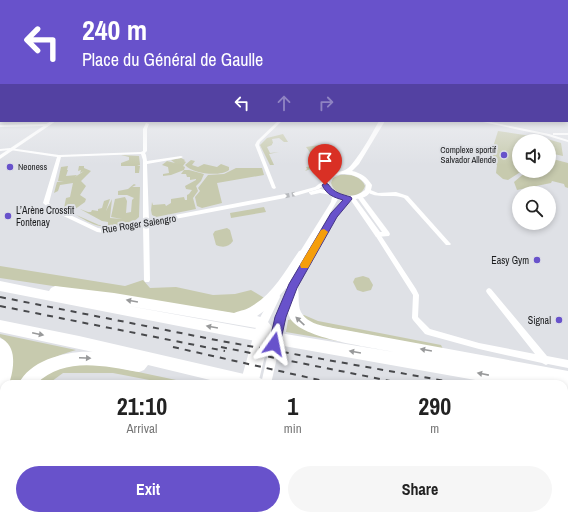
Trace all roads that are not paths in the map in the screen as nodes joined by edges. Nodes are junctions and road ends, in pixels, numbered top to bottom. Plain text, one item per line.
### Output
1 (52, 122) edge
2 (279, 122) edge
3 (381, 122) edge
4 (386, 122) edge
5 (486, 122) edge
6 (493, 122) edge
7 (147, 124) dead end
8 (46, 125) junction
9 (0, 126) edge
10 (531, 130) junction
11 (566, 134) edge
12 (567, 141) edge
13 (10, 149) junction
14 (0, 150) edge
15 (142, 153) junction
16 (59, 156) junction
17 (181, 156) dead end
18 (0, 157) edge
19 (145, 163) junction
20 (347, 172) junction
21 (361, 176) junction
22 (325, 182) junction
23 (276, 193) junction
24 (330, 194) junction
25 (285, 196) tunnel mouth
26 (359, 196) junction
27 (147, 222) junction
28 (378, 235) joint
29 (448, 244) dead end
30 (303, 254) junction
31 (147, 280) dead end
32 (5, 287) edge
33 (292, 287) junction
34 (489, 291) dead end
35 (230, 317) junction
36 (262, 323) junction
37 (0, 326) edge
38 (0, 344) edge
39 (145, 358) junction
40 (546, 361) junction
41 (568, 364) edge
42 (568, 378) edge
43 (3, 380) edge
44 (31, 380) edge
45 (236, 380) edge
46 (240, 380) edge
47 (255, 380) edge
48 (267, 380) edge
49 (512, 380) edge

1 - 8 street
2 - 23 street
3 - 20 main road
4 - 21 main road
5 - 10 street
6 - 10 street
7 - 15 street
8 - 9 street
8 - 13 street
10 - 11 street
10 - 12 street
11 - 12 street
13 - 14 street
13 - 16 street
13 - 18 street
15 - 16 street
15 - 19 street
16 - 27 street, Rue Roger Salengro
17 - 19 street
19 - 27 street
20 - 21 main road
20 - 22 main road
21 - 26 main road
22 - 24 main road
22 - 24 street
23 - 25 street, Rue Roger Salengro
23 - 27 street, Rue Roger Salengro
24 - 26 main road
24 - 30 main road
26 - 28 street
26 - 29 street
26 - 33 main road
27 - 31 street
28 - 40 street
30 - 35 highway
30 - 36 main road
35 -> 32 highway
49 -> 32 highway
42 -> 33 highway
33 - 48 main road
34 - 40 street
35 - 36 highway
36 - 46 main road
36 - 47 main road
37 -> 39 highway
38 - 43 highway
44 -> 39 highway
39 - 45 highway
40 - 41 street

